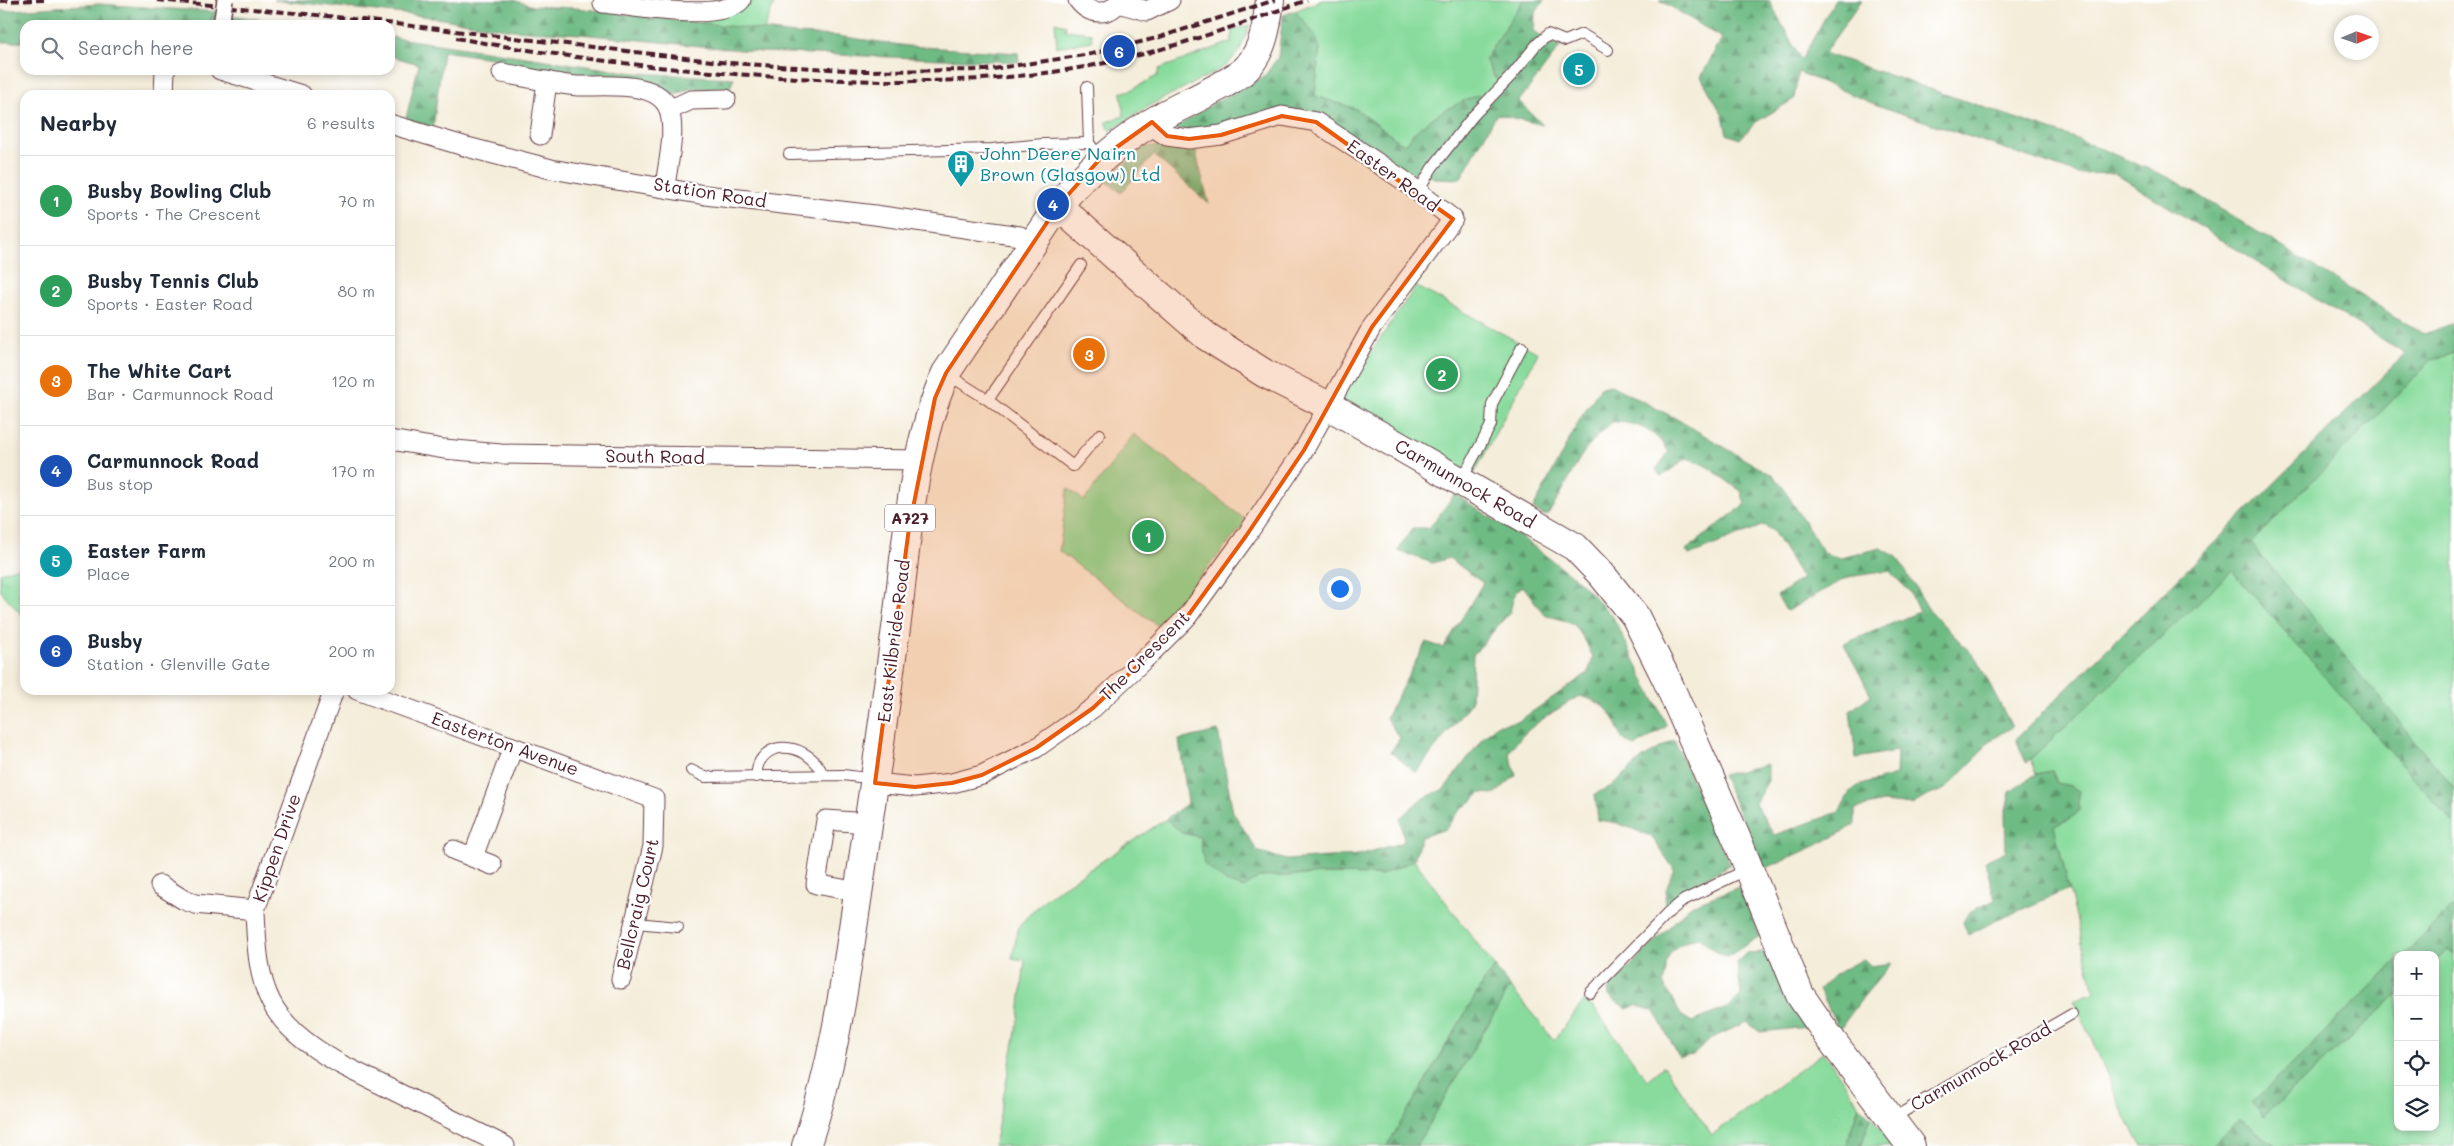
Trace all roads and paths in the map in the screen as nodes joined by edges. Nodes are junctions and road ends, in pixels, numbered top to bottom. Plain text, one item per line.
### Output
1 (225, 0) edge
2 (604, 0) edge
3 (741, 0) edge
4 (1078, 0) edge
5 (1170, 0) edge
6 (1270, 0) edge
7 (1119, 1) edge
8 (222, 20) edge
9 (1608, 50) dead end
10 (502, 73) dead end
11 (164, 75) edge
12 (236, 75) edge
13 (546, 80) junction
14 (1086, 87) dead end
15 (164, 90) edge
16 (286, 90) edge
17 (726, 98) dead end
18 (669, 110) junction
19 (1152, 122) junction
20 (395, 125) edge
21 (540, 135) dead end
22 (1095, 151) junction
23 (789, 154) dead end
24 (665, 186) junction
25 (1418, 192) junction
26 (1058, 206) junction
27 (1032, 244) junction
28 (1081, 266) dead end
29 (1522, 347) dead end
30 (946, 374) junction
31 (988, 400) junction
32 (1329, 406) junction
33 (1100, 434) dead end
34 (395, 441) edge
35 (920, 460) junction
36 (1460, 482) junction
37 (332, 695) edge
38 (371, 695) edge
39 (513, 747) junction
40 (691, 770) dead end
41 (823, 775) junction
42 (756, 777) junction
43 (876, 781) junction
44 (654, 799) joint
45 (868, 823) junction
46 (454, 850) dead end
47 (473, 857) junction
48 (492, 865) dead end
49 (1749, 868) junction
50 (160, 886) dead end
51 (858, 892) junction
52 (255, 910) junction
53 (636, 924) junction
54 (678, 927) dead end
55 (621, 979) dead end
56 (1590, 993) dead end
57 (2072, 1014) dead end
58 (1890, 1120) junction
59 (504, 1146) edge
60 (806, 1146) edge
61 (1911, 1146) edge

1 - 8 street, bridge
2 - 3 street
4 - 7 street
5 - 7 street
6 - 19 main road, East Kilbride Road / A727
9 - 25 lane
10 - 13 street
11 - 15 street
12 - 16 street
13 - 18 street
13 - 21 street
14 - 22 lane
17 - 18 street
18 - 24 street
19 - 22 main road, East Kilbride Road / A727
19 - 25 street, Easter Road
20 - 24 street, Station Road
22 - 23 lane
22 - 26 main road, East Kilbride Road / A727
24 - 27 street, Station Road
25 - 32 street, Easter Road
26 - 27 main road, East Kilbride Road / A727
26 - 32 main road, Carmunnock Road
27 - 30 main road, East Kilbride Road / A727
28 - 31 lane
29 - 36 lane
30 - 31 lane
30 - 35 main road, East Kilbride Road / A727
31 - 33 lane
32 - 36 main road, Carmunnock Road
32 - 43 street, The Crescent
34 - 35 street, South Road
35 - 43 main road, East Kilbride Road / A727
36 - 49 main road, Carmunnock Road
37 - 52 street, Kippen Drive
38 - 39 street, Easterton Avenue
39 - 44 street, Easterton Avenue
39 - 47 street
40 - 42 lane
41 - 42 lane
41 - 42 lane
41 - 43 lane
43 - 45 main road, East Kilbride Road / A727
44 - 53 street, Bellcraig Court
45 - 51 main road, East Kilbride Road / A727
45 - 51 street
46 - 47 street
47 - 48 street
49 - 56 lane
49 - 58 main road, Carmunnock Road
50 - 52 street
51 - 60 main road, East Kilbride Road / A727
52 - 59 street, Kippen Drive
53 - 54 lane
53 - 55 street, Bellcraig Court
57 - 58 lane, Carmunnock Road
58 - 61 main road, Carmunnock Road

